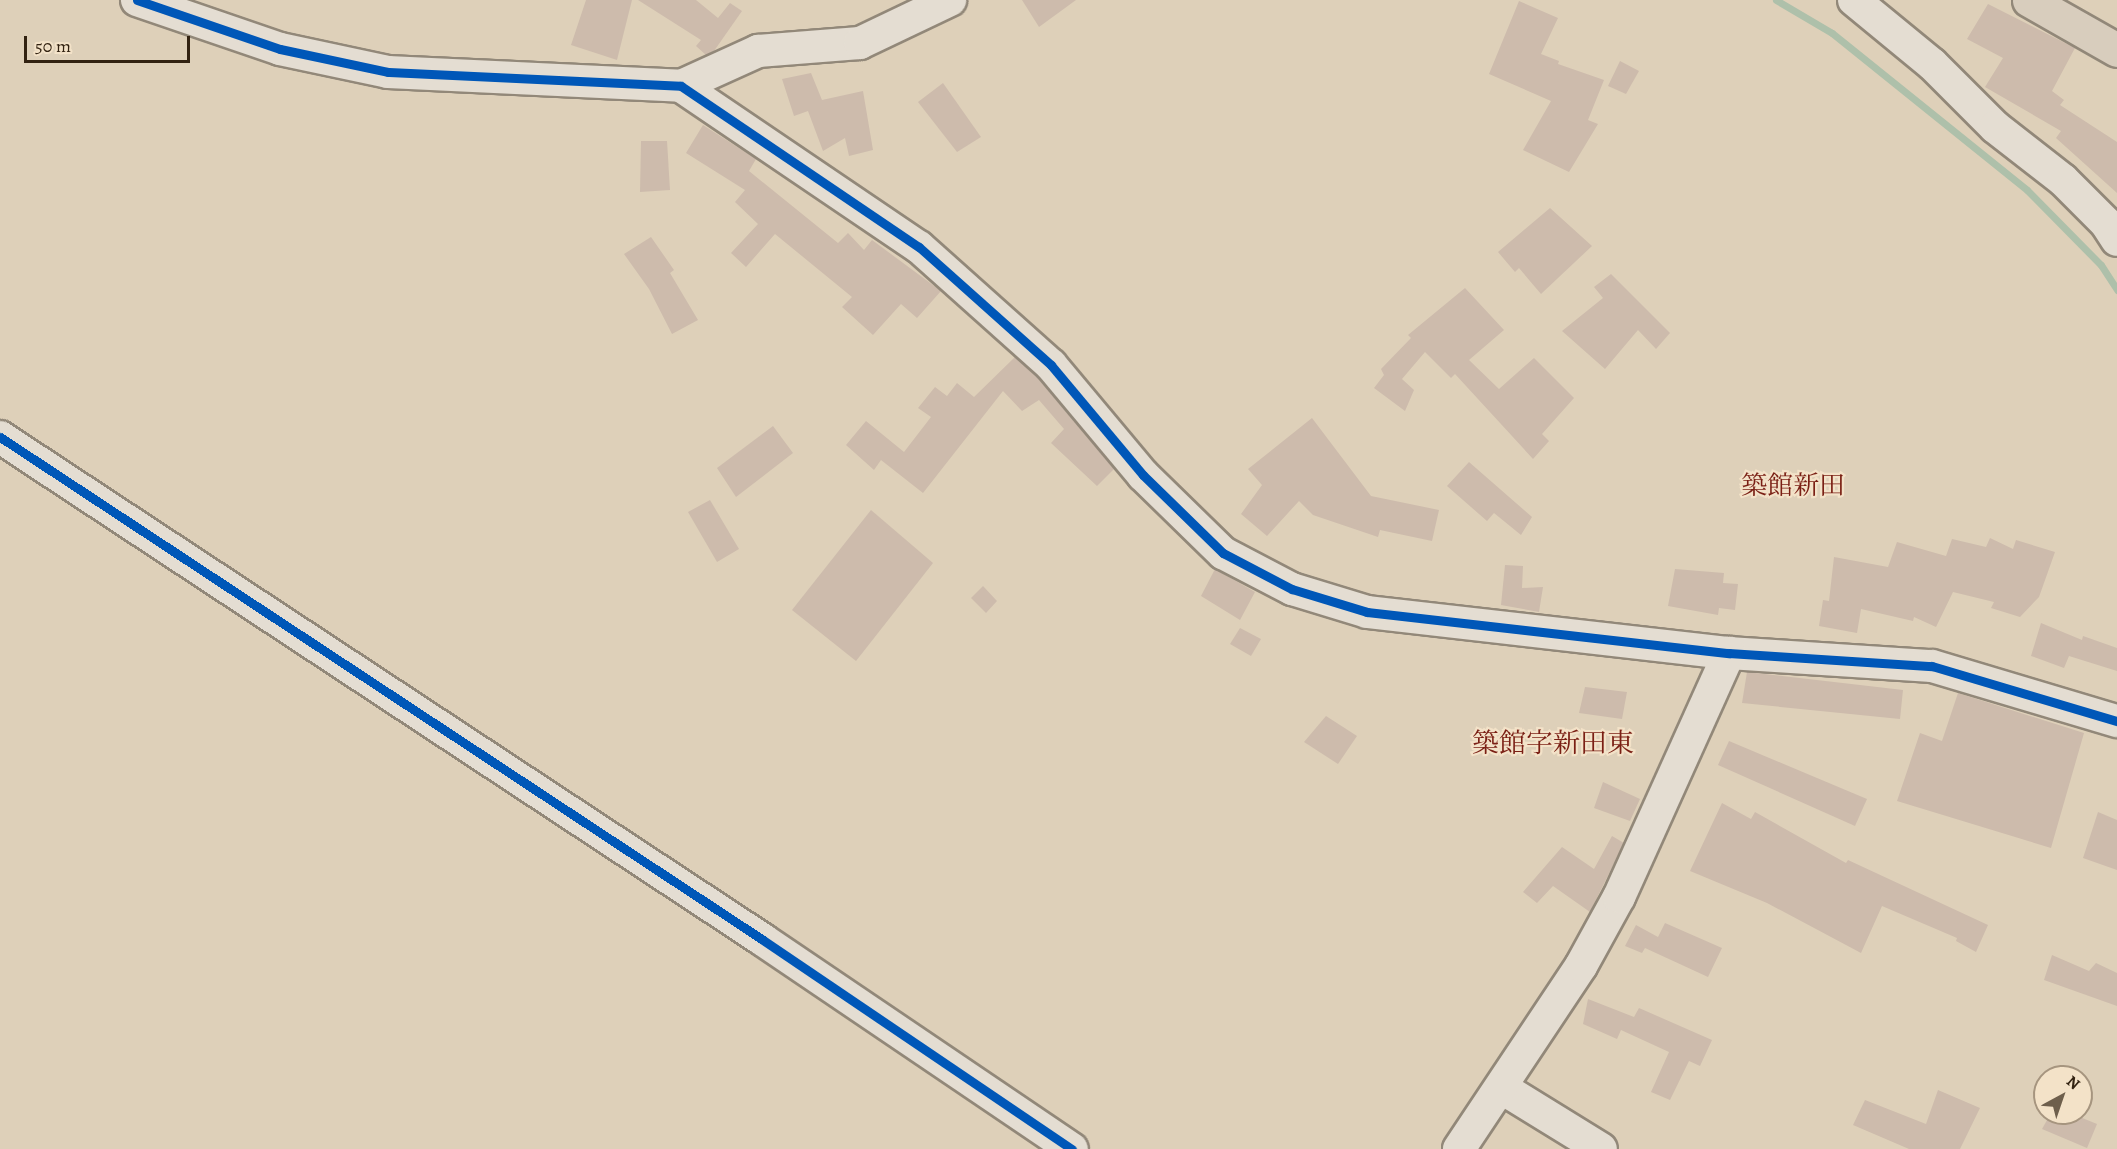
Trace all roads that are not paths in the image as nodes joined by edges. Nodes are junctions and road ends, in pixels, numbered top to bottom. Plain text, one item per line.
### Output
1 (137, 0) edge
2 (203, 0) edge
3 (950, 0) edge
4 (1854, 0) edge
5 (2029, 0) edge
6 (228, 32) junction
7 (2117, 50) edge
8 (681, 86) junction
9 (2117, 240) edge
10 (0, 437) edge
11 (1729, 653) junction
12 (2117, 721) edge
13 (1502, 1088) junction
14 (1072, 1149) edge
15 (1459, 1149) edge
16 (1601, 1149) edge

1 - 6 street
2 - 6 street
3 - 8 street
4 - 9 street
5 - 7 highway
6 - 8 street
8 - 11 street
10 - 14 street
11 - 12 street
11 - 13 street
13 - 15 street
13 - 16 street

